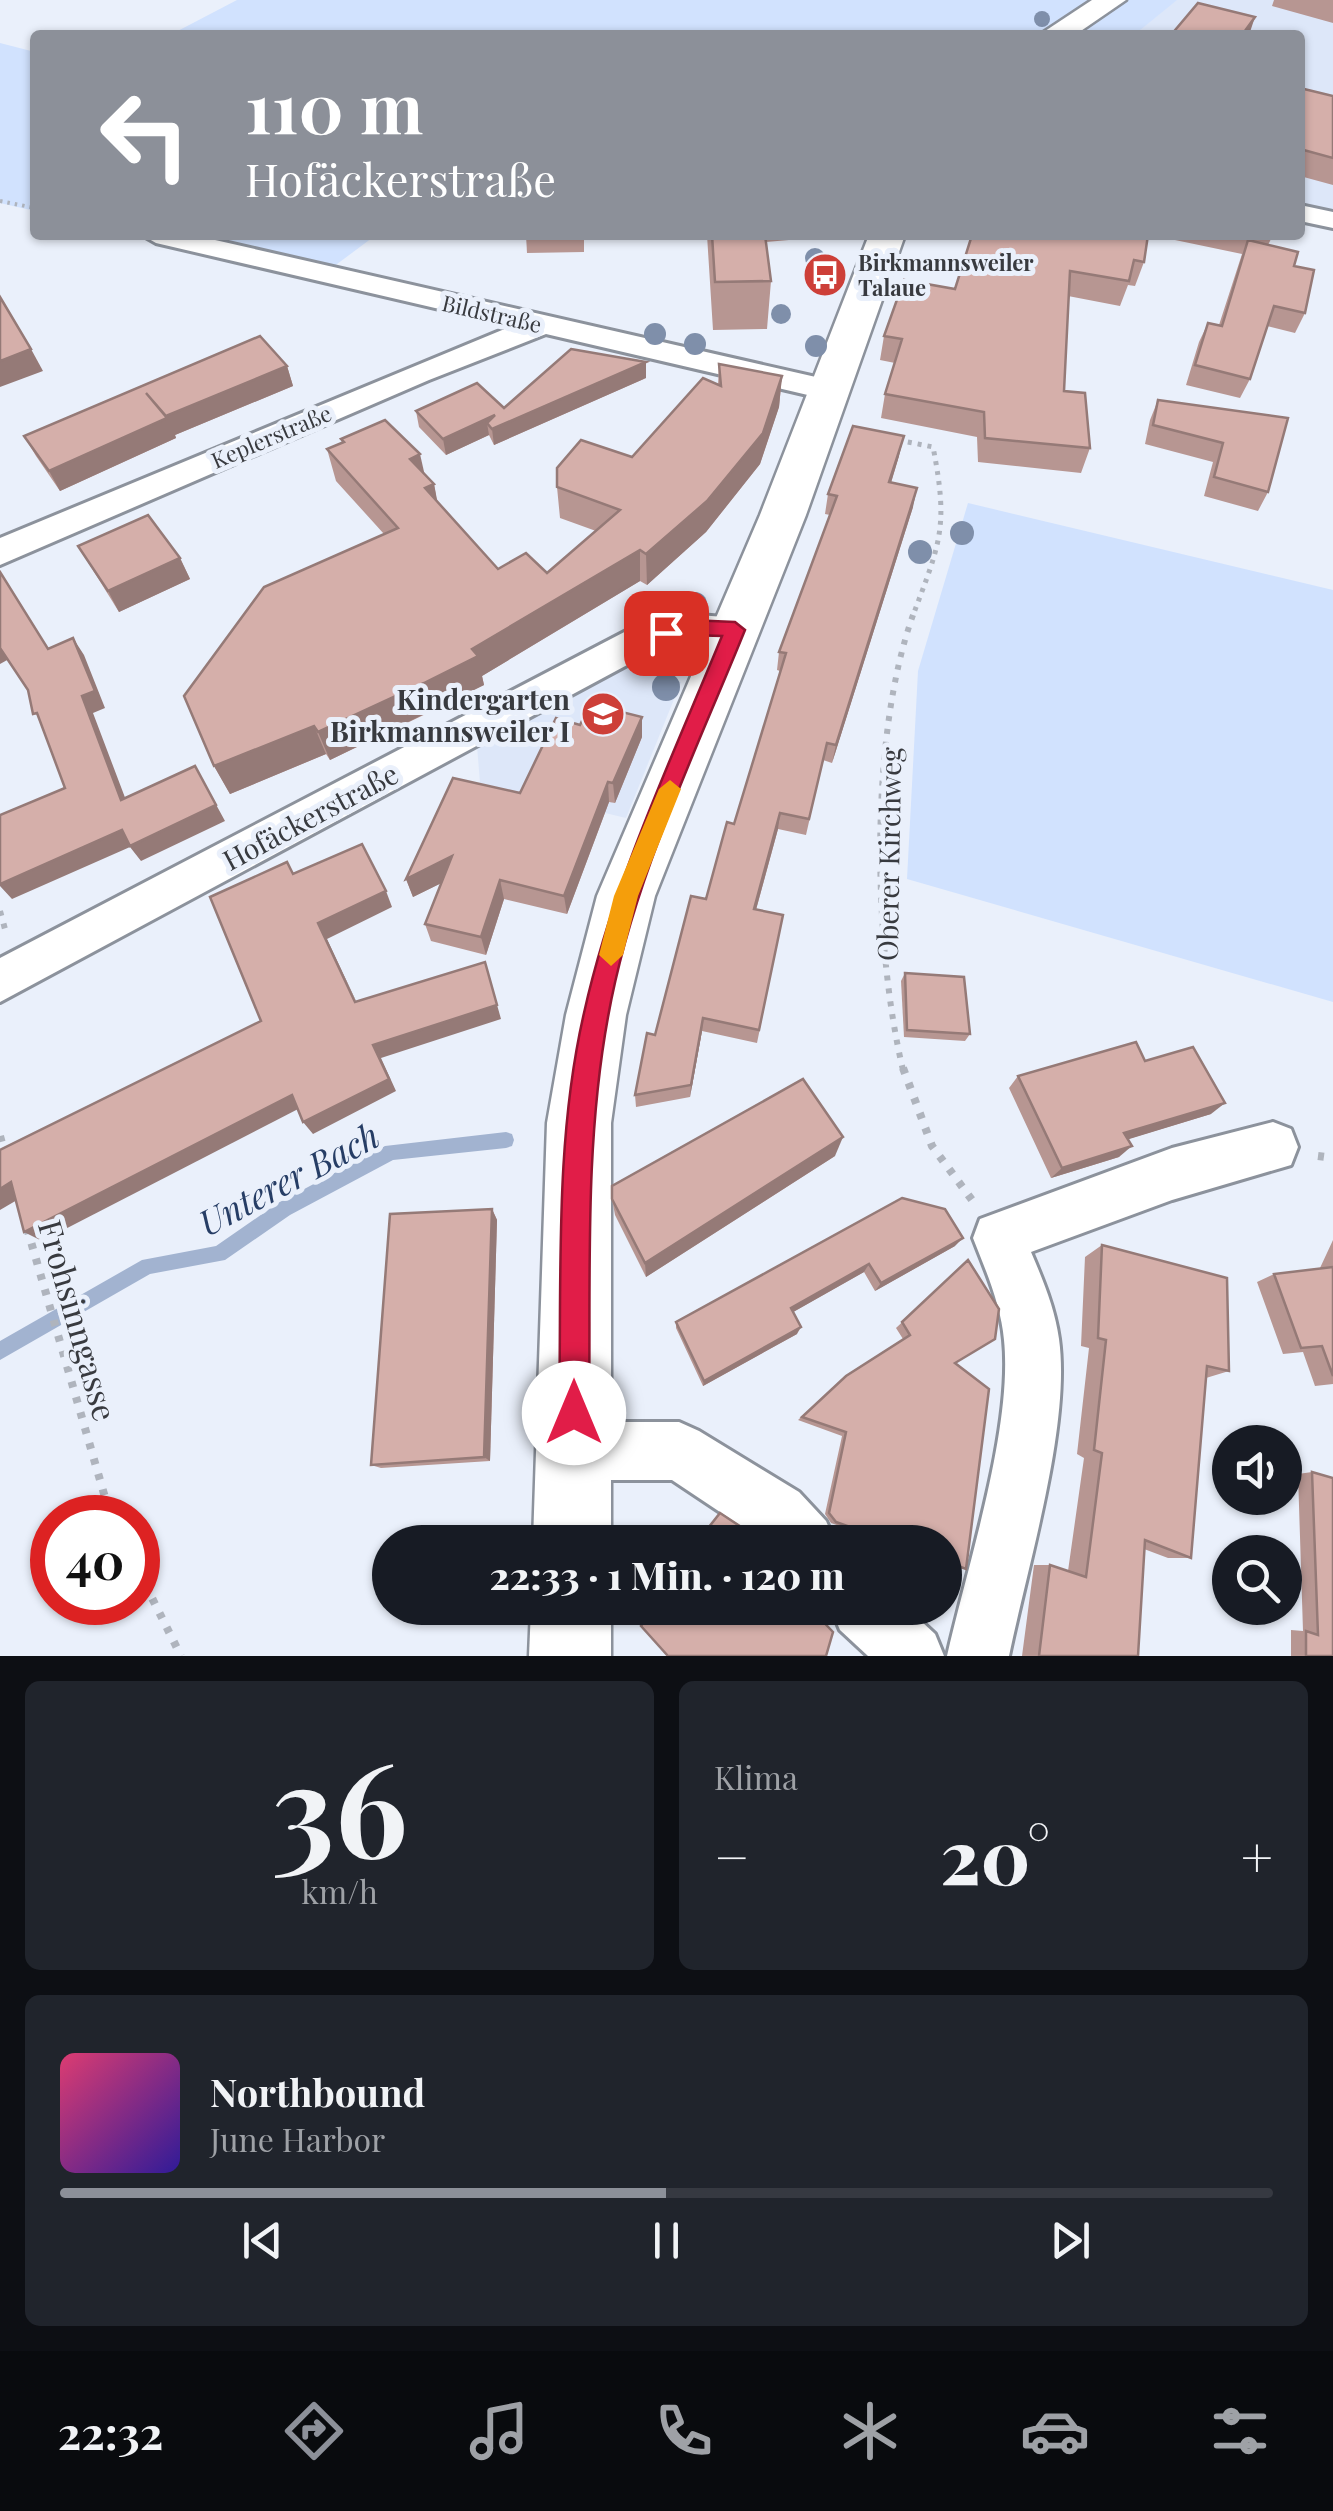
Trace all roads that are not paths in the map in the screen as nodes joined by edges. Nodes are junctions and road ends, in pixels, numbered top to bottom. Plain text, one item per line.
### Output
1 (1112, 0) edge
2 (1062, 30) edge
3 (1305, 214) edge
4 (1333, 220) edge
5 (178, 240) edge
6 (885, 240) edge
7 (543, 325) junction
8 (824, 407) junction
9 (0, 552) edge
10 (735, 630) junction
11 (0, 981) edge
12 (1273, 1147) dead end
13 (574, 1451) junction
14 (572, 1525) edge
15 (789, 1525) edge
16 (571, 1625) edge
17 (880, 1625) edge
18 (570, 1656) edge
19 (913, 1656) edge
20 (978, 1656) edge

1 - 2 street
3 - 4 street
5 - 7 street, Bildstraße
6 - 8 street
7 - 8 street, Bildstraße
7 - 9 street, Keplerstraße
8 - 10 street
10 - 11 street, Hofäckerstraße
10 - 13 street
12 - 20 street
13 - 14 street
13 - 15 street
16 - 18 street
17 - 19 street

